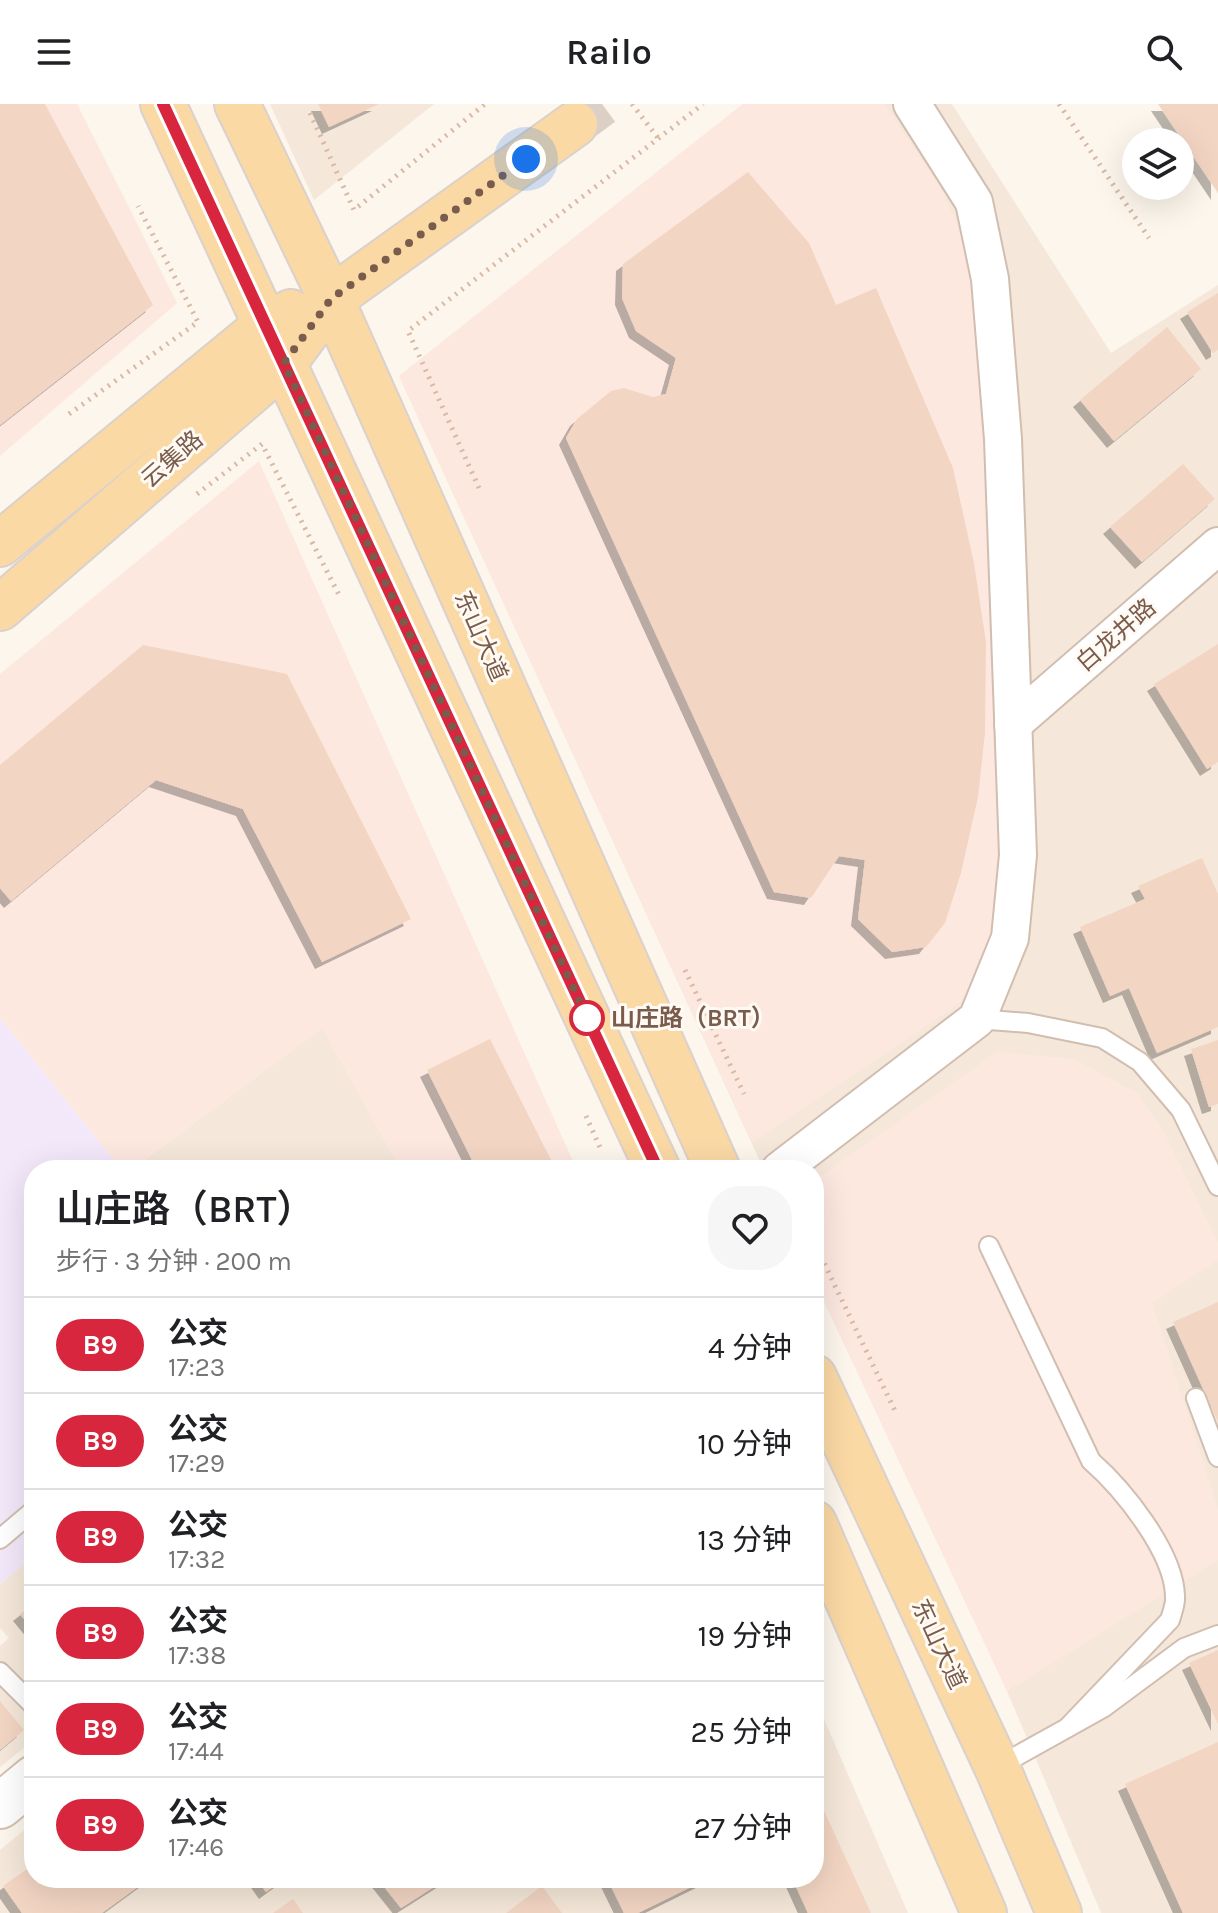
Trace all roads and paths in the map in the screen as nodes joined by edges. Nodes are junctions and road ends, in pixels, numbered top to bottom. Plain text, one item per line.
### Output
1 (163, 104) edge
2 (237, 104) edge
3 (485, 104) edge
4 (632, 104) edge
5 (703, 104) edge
6 (912, 104) edge
7 (1059, 104) edge
8 (310, 113) dead end
9 (575, 124) tunnel mouth
10 (658, 138) junction
11 (138, 206) dead end
12 (1149, 238) dead end
13 (331, 299) junction
14 (274, 344) junction
15 (69, 414) dead end
16 (479, 488) dead end
17 (190, 500) dead end
18 (0, 544) edge
19 (1218, 546) edge
20 (339, 595) dead end
21 (0, 608) edge
22 (1013, 724) junction
23 (685, 970) dead end
24 (977, 1019) junction
25 (744, 1094) dead end
26 (653, 1160) edge
27 (714, 1160) edge
28 (793, 1160) edge
29 (1218, 1186) edge
30 (989, 1246) dead end
31 (824, 1263) edge
32 (824, 1398) edge
33 (1196, 1398) dead end
34 (896, 1413) dead end
35 (1218, 1457) edge
36 (24, 1519) edge
37 (0, 1539) edge
38 (824, 1546) edge
39 (1218, 1635) edge
40 (0, 1672) edge
41 (24, 1696) edge
42 (1068, 1727) junction
43 (997, 1767) junction
44 (24, 1786) edge
45 (0, 1806) edge
46 (984, 1913) edge
47 (1059, 1913) edge

1 - 14 main road
2 - 13 main road, 东山大道
3 - 8 path
4 - 10 path
5 - 10 path
6 - 22 street
7 - 12 path
9 - 13 main road, 云集路
10 - 16 path
11 - 15 path
13 - 14 main road, 云集路
13 - 27 main road, 东山大道
14 - 18 main road, 云集路
14 - 21 main road, 云集路
14 - 26 main road
17 - 20 path
19 - 22 street, 白龙井路
22 - 24 street
23 - 25 path
24 - 28 street
24 - 29 lane
30 - 42 lane
31 - 34 path
32 - 43 main road, 东山大道
33 - 35 lane
36 - 37 lane
38 - 46 main road
39 - 42 lane
40 - 41 lane
42 - 43 lane
43 - 47 main road, 东山大道
44 - 45 street

